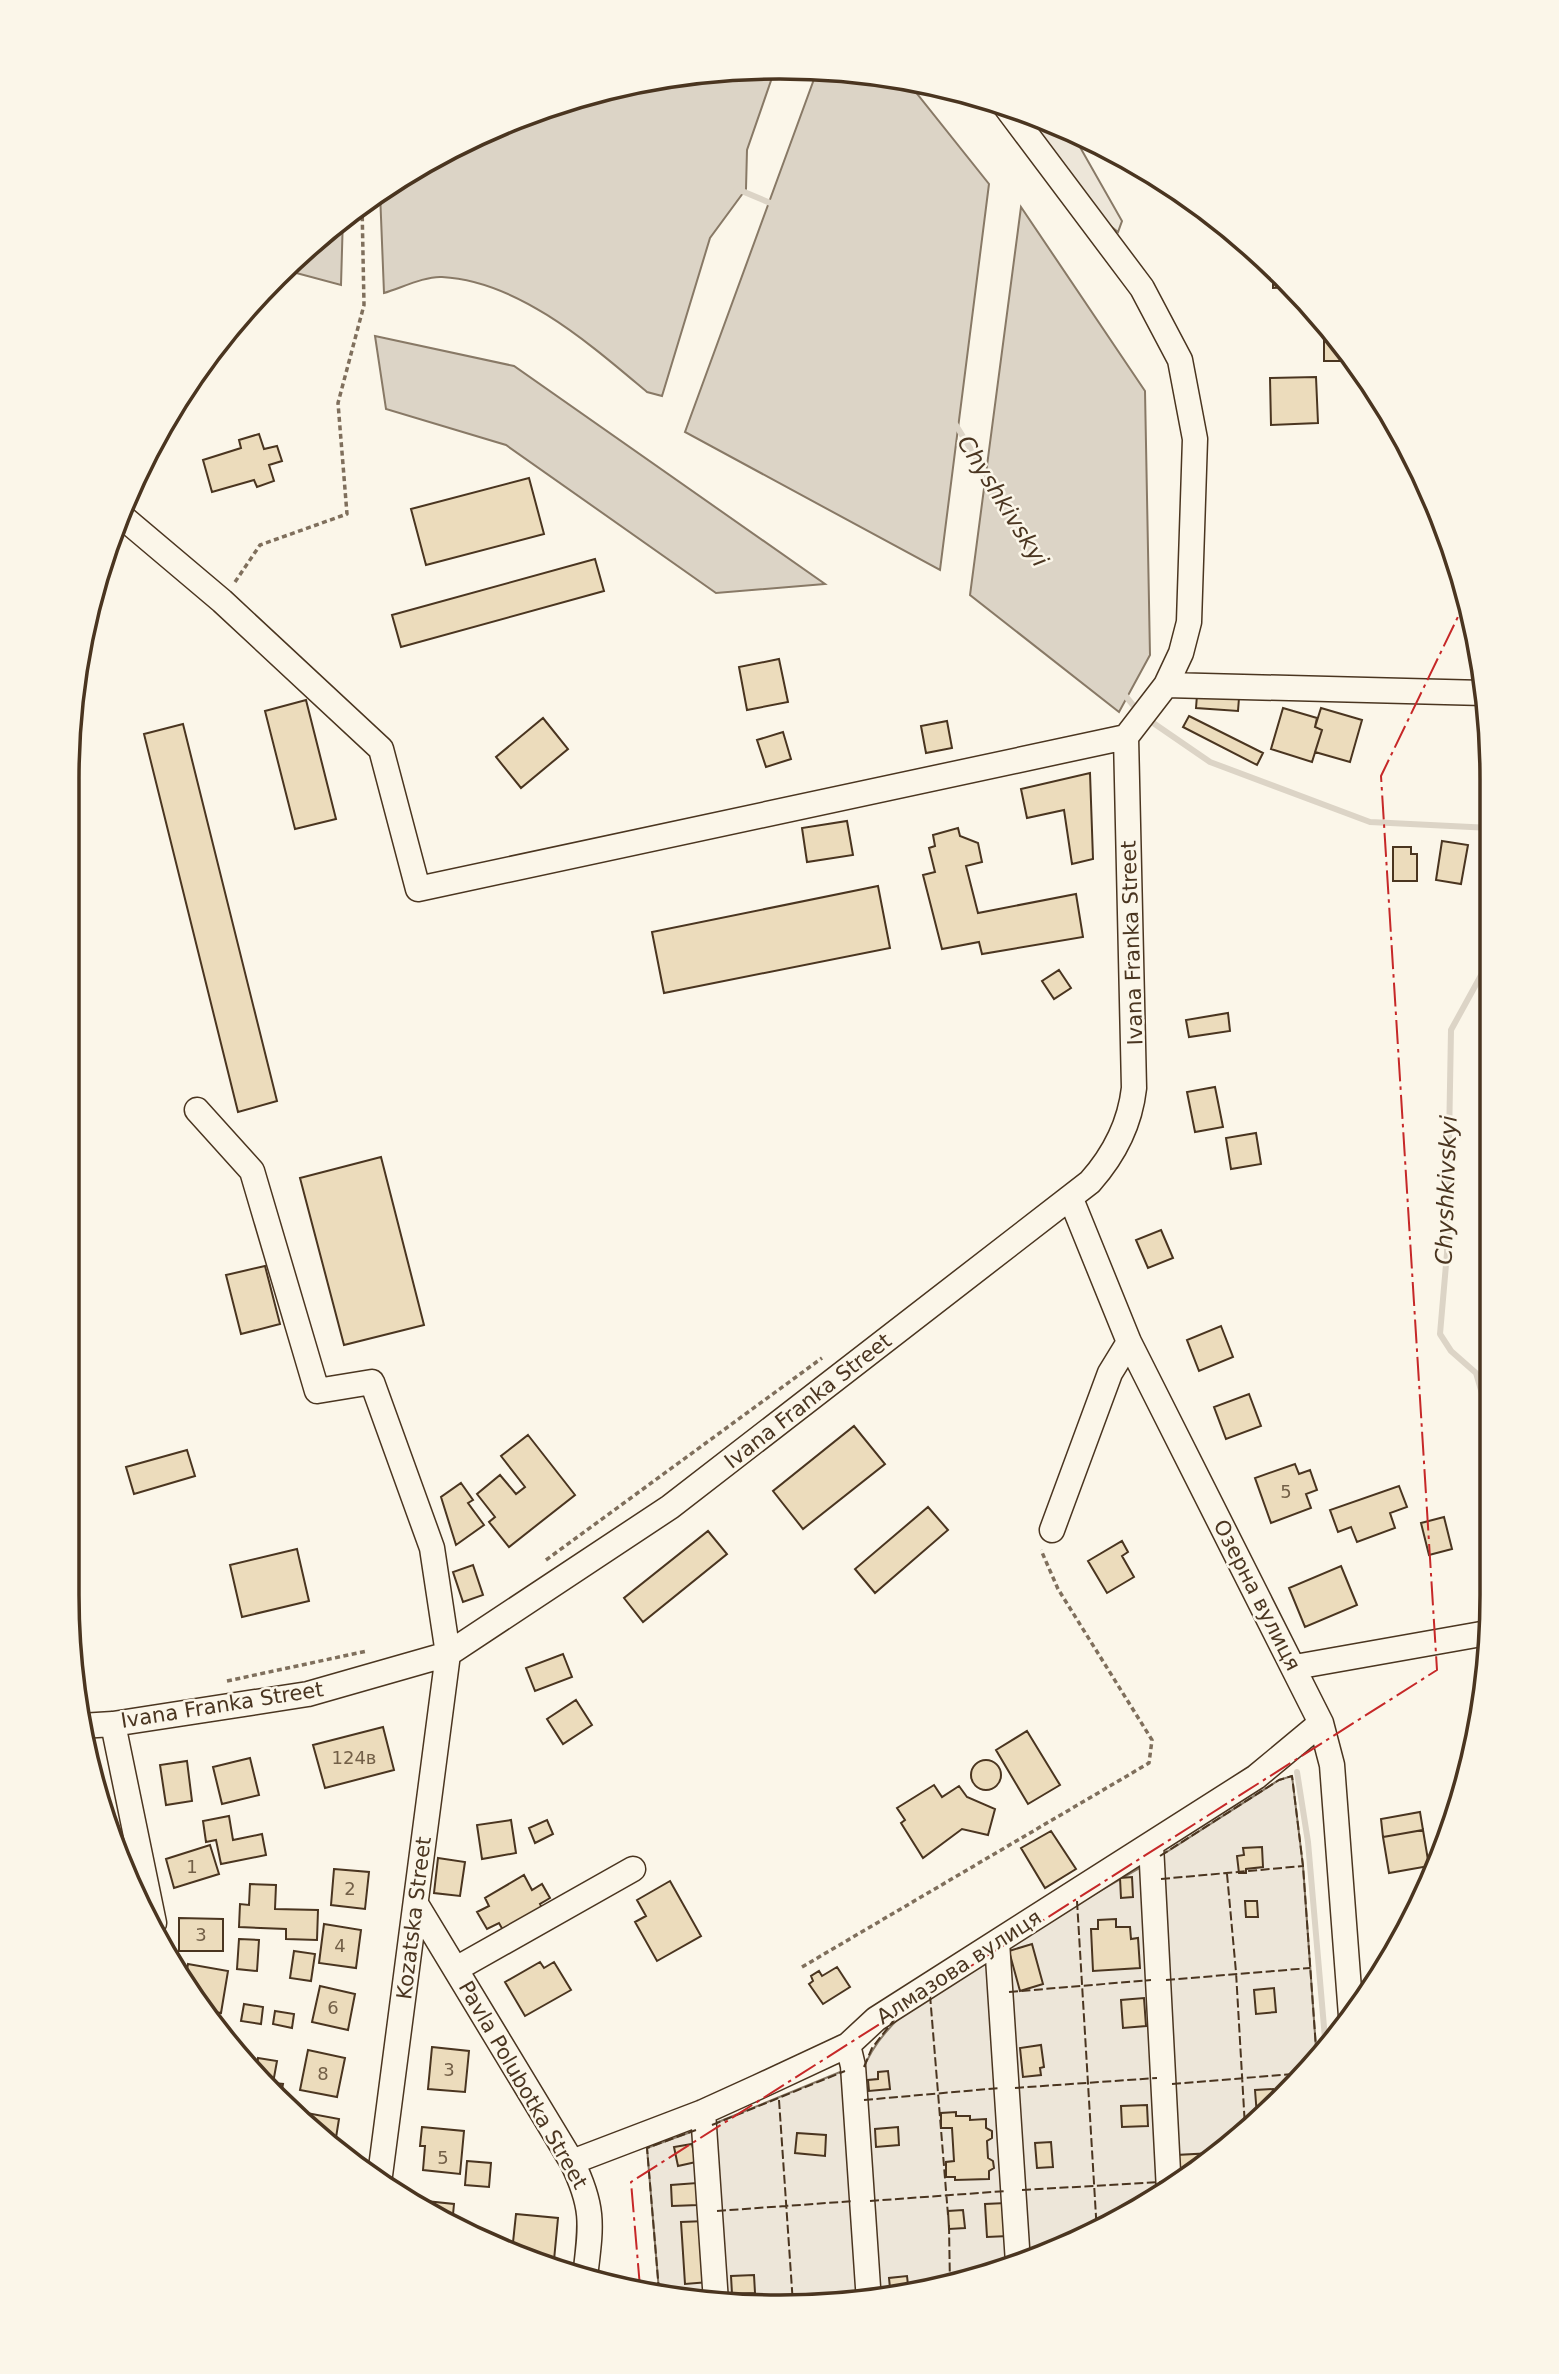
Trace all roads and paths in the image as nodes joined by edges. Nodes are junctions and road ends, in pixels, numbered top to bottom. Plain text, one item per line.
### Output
1 (1016, 120) edge
2 (362, 217) edge
3 (128, 522) edge
4 (222, 601) junction
5 (1163, 691) junction
6 (1475, 693) edge
7 (1131, 730) junction
8 (197, 1110) dead end
9 (1071, 1199) junction
10 (1129, 1342) junction
11 (823, 1357) dead end
12 (1052, 1530) joint
13 (545, 1560) dead end
14 (1479, 1634) edge
15 (372, 1650) dead end
16 (448, 1654) junction
17 (1295, 1667) junction
18 (224, 1682) dead end
19 (1321, 1723) junction
20 (113, 1724) junction
21 (91, 1725) edge
22 (1152, 1845) junction
23 (633, 1869) dead end
24 (149, 1900) edge
25 (416, 1903) junction
26 (997, 1942) junction
27 (802, 1967) dead end
28 (456, 1969) junction
29 (1349, 2002) edge
30 (848, 2045) junction
31 (703, 2112) junction
32 (572, 2162) junction
33 (381, 2170) edge
34 (1168, 2177) edge
35 (1017, 2253) edge
36 (586, 2267) edge
37 (868, 2289) edge
38 (715, 2292) edge

1 - 5 street
2 - 4 path
3 - 4 street
4 - 7 street
5 - 6 street
5 - 7 street
7 - 9 street, Ivana Franka Street
8 - 16 street, Kozatska Street
9 - 10 street, Озерна вулиця
9 - 16 street, Ivana Franka Street
10 - 12 street
10 - 17 street, Озерна вулиця
11 - 13 path
12 - 27 path
14 - 17 street
15 - 18 path
16 - 20 street, Ivana Franka Street
16 - 25 street, Kozatska Street
17 - 19 street, Озерна вулиця
19 - 22 street, Алмазова вулиця
19 - 29 street, Озерна вулиця
20 - 21 street, Ivana Franka Street
20 - 24 street
22 - 26 street, Алмазова вулиця
22 - 34 street
23 - 28 street
25 - 28 street, Pavla Polubotka Street
25 - 33 street, Kozatska Street
26 - 30 street, Алмазова вулиця
26 - 35 street
28 - 32 street, Pavla Polubotka Street
30 - 31 street, Алмазова вулиця
30 - 37 street
31 - 32 street, Алмазова вулиця
31 - 38 street
32 - 36 street, Pavla Polubotka Street

